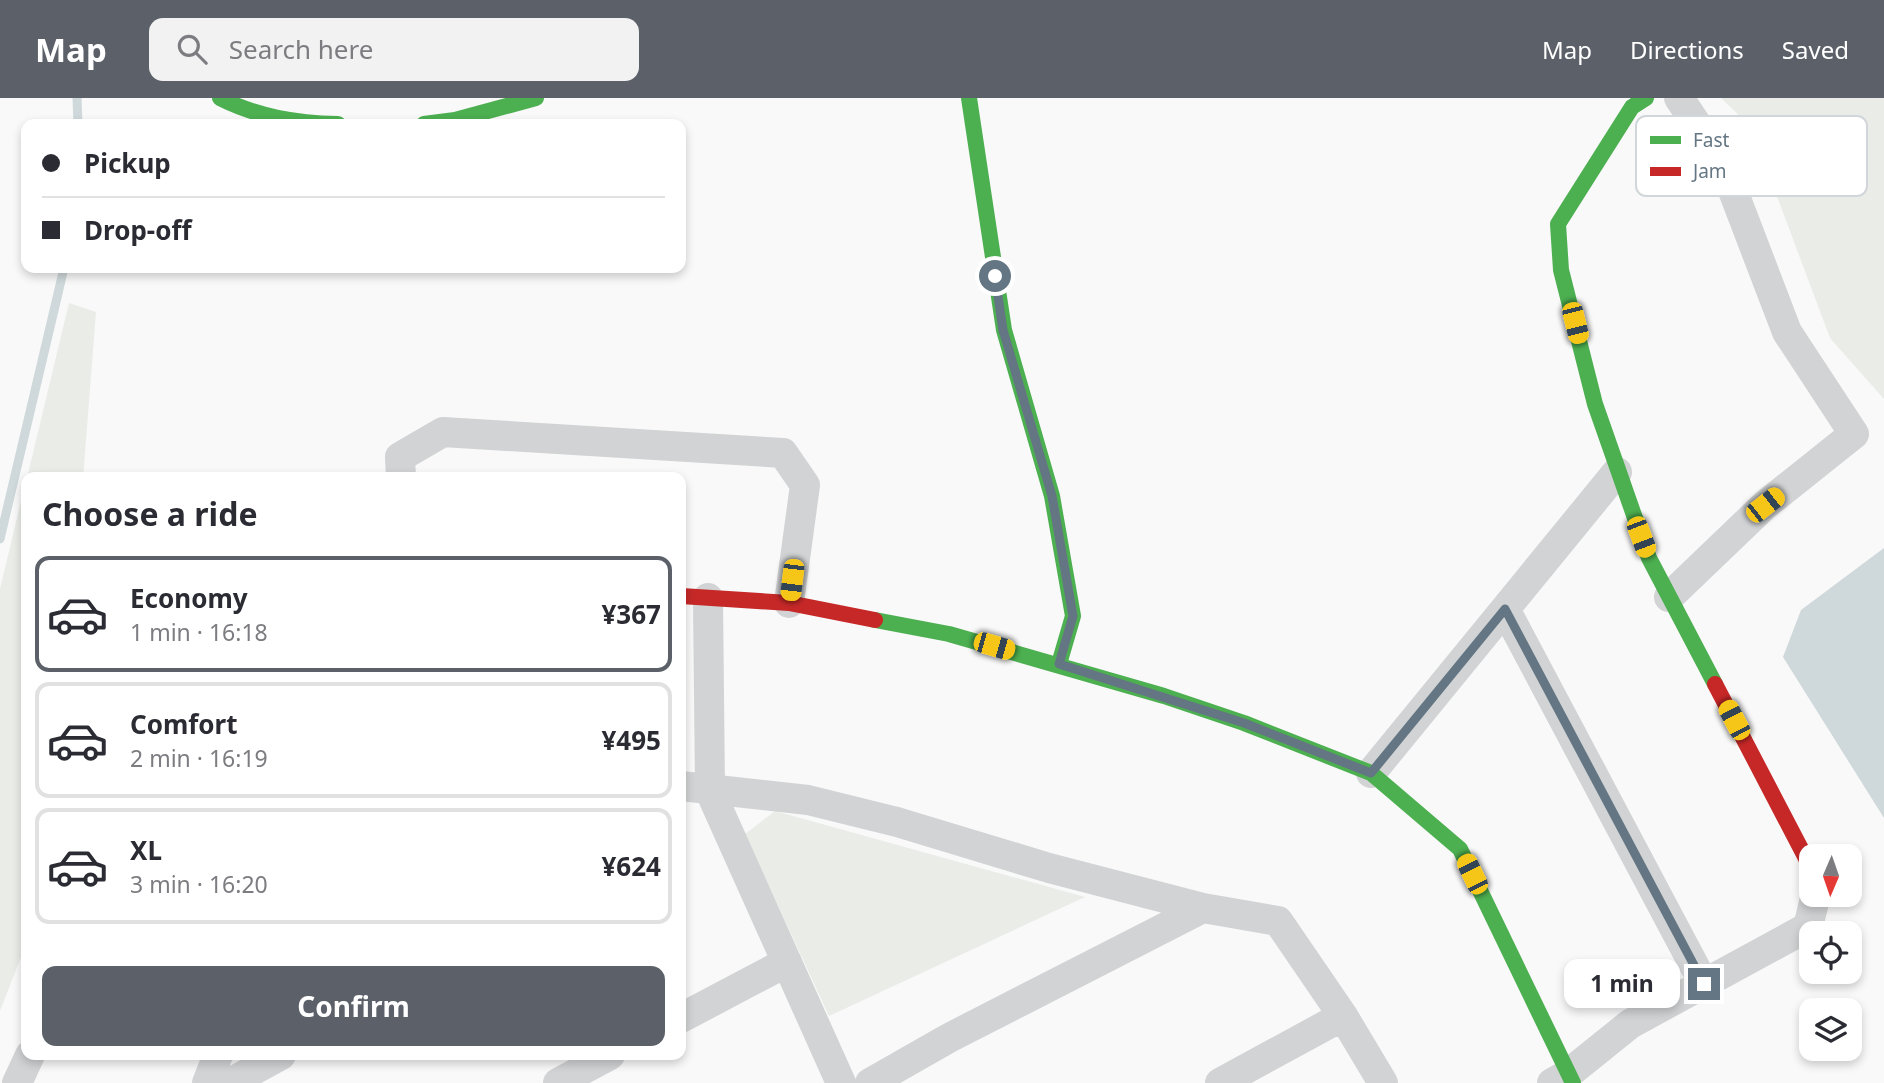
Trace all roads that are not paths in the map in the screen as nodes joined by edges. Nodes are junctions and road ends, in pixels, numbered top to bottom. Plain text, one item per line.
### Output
1 (220, 98) edge
2 (536, 98) edge
3 (969, 98) edge
4 (1646, 98) edge
5 (1679, 98) edge
6 (1691, 116) edge
7 (277, 119) edge
8 (459, 119) edge
9 (1736, 196) edge
10 (401, 472) edge
11 (1617, 472) junction
12 (695, 597) edge
13 (1669, 597) junction
14 (789, 603) junction
15 (1505, 609) junction
16 (1059, 664) junction
17 (1371, 773) junction
18 (686, 787) edge
19 (710, 791) junction
20 (1799, 845) edge
21 (1813, 907) edge
22 (1203, 908) junction
23 (787, 962) junction
24 (1704, 984) junction
25 (686, 1015) edge
26 (1343, 1016) junction
27 (28, 1060) edge
28 (216, 1060) edge
29 (272, 1060) edge
30 (601, 1060) edge
31 (1564, 1080) edge
32 (17, 1083) edge
33 (207, 1083) edge
34 (230, 1083) edge
35 (558, 1083) edge
36 (841, 1083) edge
37 (870, 1083) edge
38 (1220, 1083) edge
39 (1383, 1083) edge

1 - 7 street
2 - 8 street
3 - 16 street
4 - 11 street
5 - 6 street
9 - 13 street
10 - 14 street
11 - 13 street
11 - 15 street
12 - 14 street
12 - 19 street
13 - 20 street
14 - 16 street
15 - 17 street
15 - 24 street
16 - 17 street
17 - 31 street
18 - 19 street
19 - 22 street
19 - 23 street
21 - 24 street
22 - 26 street
22 - 37 street
23 - 25 street
23 - 36 street
24 - 31 street
26 - 38 street
26 - 39 street
27 - 32 street
28 - 33 street
29 - 34 street
30 - 35 street

